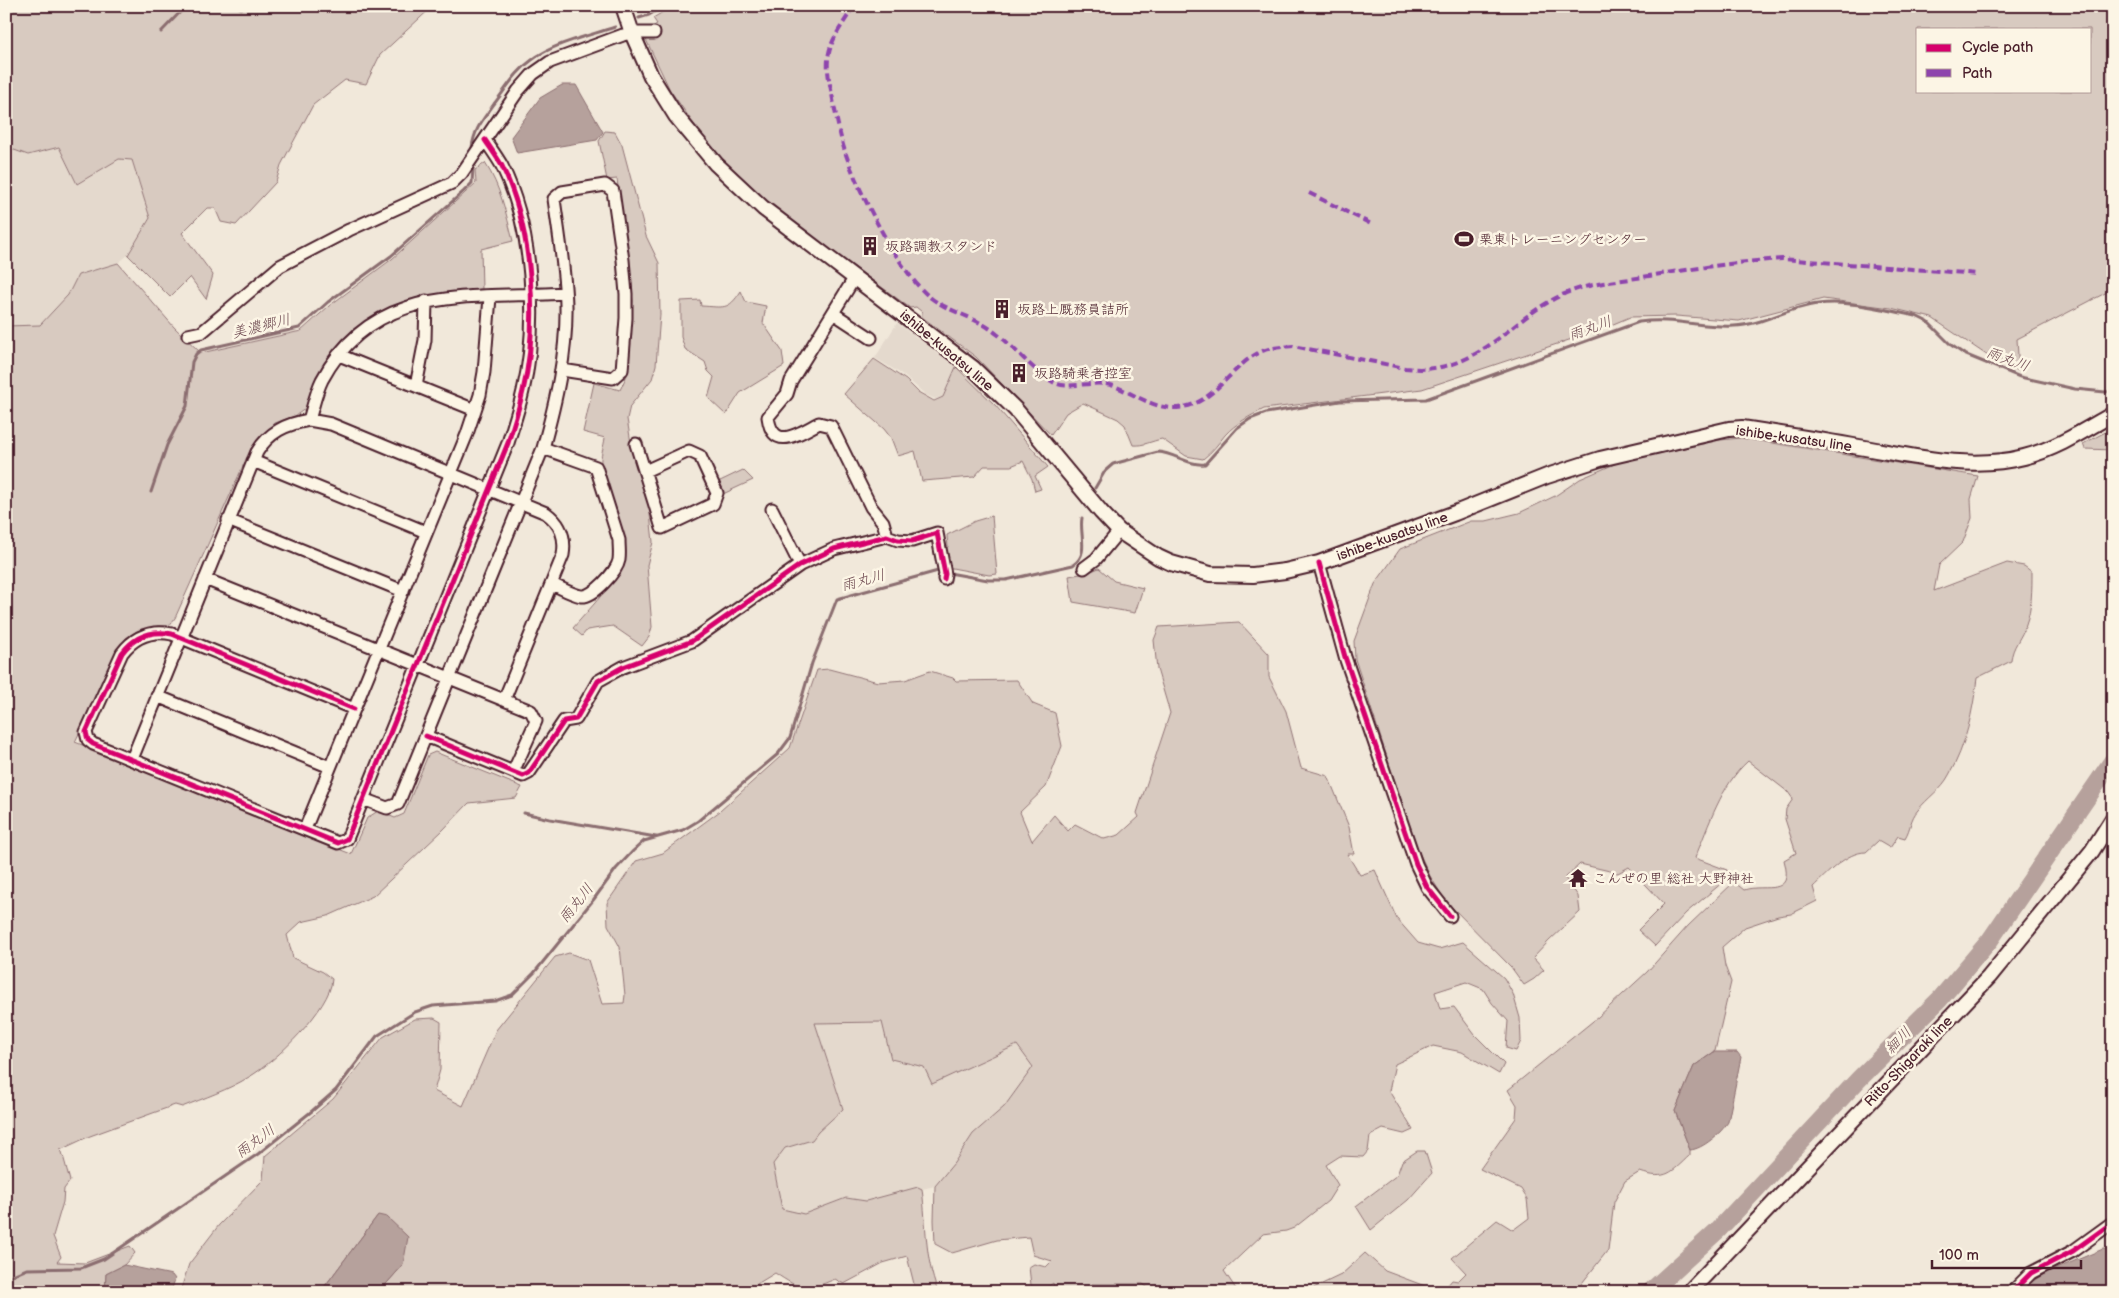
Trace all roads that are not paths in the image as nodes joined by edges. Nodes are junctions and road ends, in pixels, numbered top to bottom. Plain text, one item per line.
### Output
1 (623, 6) edge
2 (632, 33) junction
3 (654, 33) dead end
4 (485, 140) junction
5 (855, 277) junction
6 (565, 293) junction
7 (531, 295) junction
8 (490, 297) junction
9 (426, 302) junction
10 (833, 313) junction
11 (188, 335) dead end
12 (871, 338) dead end
13 (339, 355) junction
14 (562, 370) junction
15 (416, 386) junction
16 (475, 410) junction
17 (2113, 414) edge
18 (309, 420) junction
19 (636, 444) dead end
20 (543, 448) junction
21 (253, 461) junction
22 (645, 471) junction
23 (450, 474) junction
24 (489, 490) junction
25 (521, 502) junction
26 (772, 509) dead end
27 (228, 520) junction
28 (1119, 531) junction
29 (426, 532) junction
30 (888, 536) junction
31 (1319, 563) junction
32 (800, 565) junction
33 (1084, 568) dead end
34 (944, 574) dead end
35 (205, 579) junction
36 (552, 584) junction
37 (402, 591) junction
38 (181, 638) junction
39 (379, 650) junction
40 (417, 665) junction
41 (449, 678) junction
42 (157, 696) junction
43 (504, 700) junction
44 (354, 708) junction
45 (426, 736) junction
46 (132, 759) junction
47 (330, 767) junction
48 (513, 772) junction
49 (363, 799) junction
50 (2113, 818) edge
51 (305, 830) junction
52 (1450, 916) dead end
53 (2113, 1222) edge
54 (1689, 1292) edge
55 (2012, 1292) edge

1 - 2 main road, ishibe-kusatsu line
2 - 3 street
2 - 4 street
2 - 5 main road, ishibe-kusatsu line
4 - 7 street
4 - 11 street
5 - 10 street
5 - 28 main road, ishibe-kusatsu line
6 - 7 street
6 - 14 street
6 - 14 street
7 - 8 street
7 - 24 street
8 - 9 street
8 - 16 street
9 - 13 street
9 - 15 street
10 - 12 street
10 - 30 street
13 - 15 street
13 - 18 street
14 - 20 street
15 - 16 street
16 - 23 street
17 - 31 main road, ishibe-kusatsu line
18 - 21 street
18 - 23 street
19 - 22 street
20 - 25 street
20 - 36 street
21 - 27 street
21 - 29 street
22 - 22 street
23 - 24 street
23 - 29 street
24 - 25 street
24 - 40 street
25 - 36 street
25 - 41 street
26 - 32 street
27 - 35 street
27 - 37 street
28 - 31 main road, ishibe-kusatsu line
28 - 33 street
29 - 37 street
30 - 32 street
30 - 34 street
31 - 52 street
32 - 48 street
35 - 38 street
35 - 39 street
36 - 43 street
37 - 39 street
38 - 42 street
38 - 44 street
38 - 46 street
39 - 40 street
39 - 44 street
40 - 41 street
40 - 49 street
41 - 43 street
41 - 45 street
42 - 46 street
42 - 47 street
43 - 48 street
44 - 47 street
45 - 48 street
45 - 49 street
46 - 51 street
47 - 51 street
49 - 51 street
50 - 54 main road, Ritto-Shigaraki line
53 - 55 street

